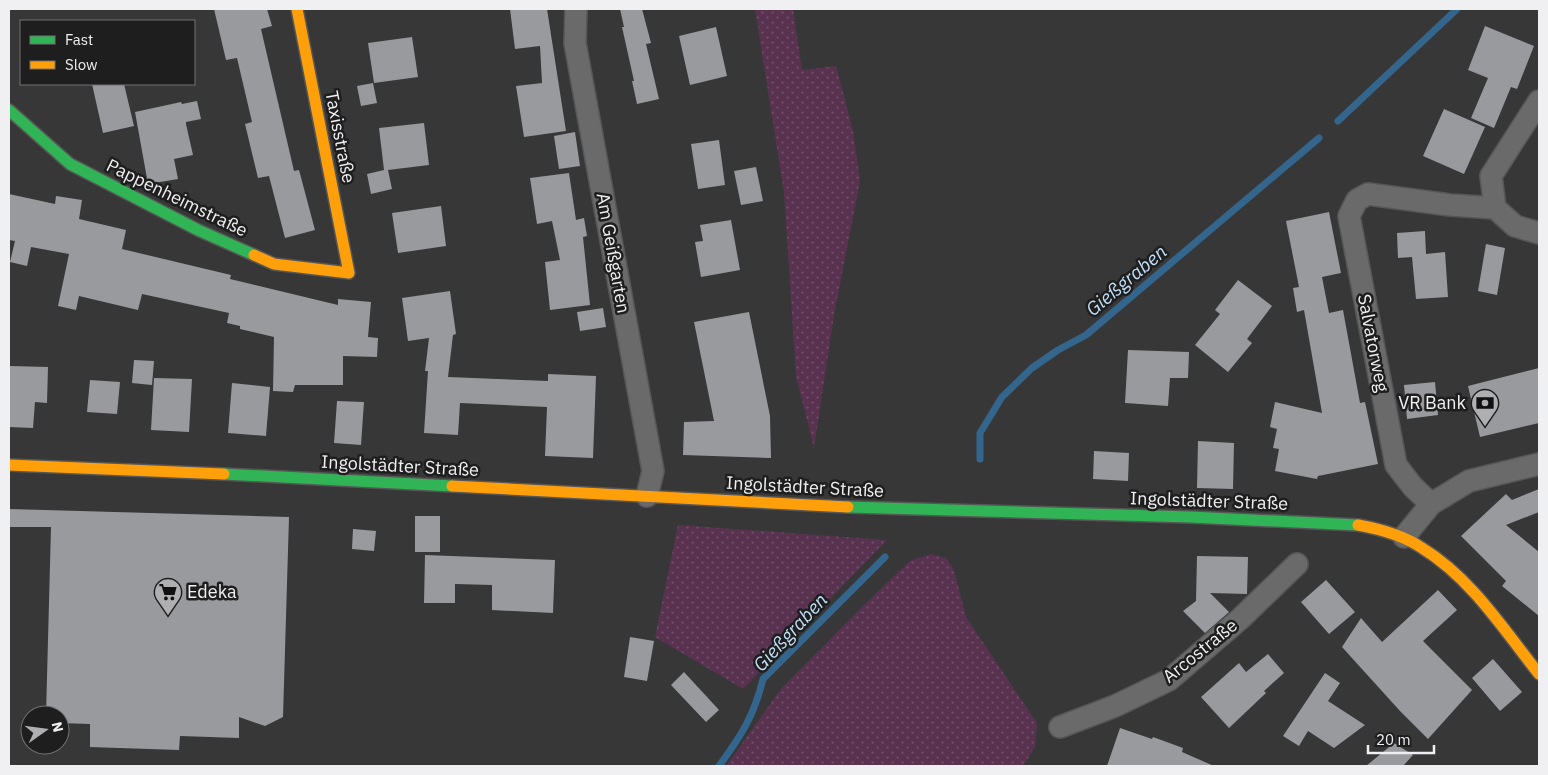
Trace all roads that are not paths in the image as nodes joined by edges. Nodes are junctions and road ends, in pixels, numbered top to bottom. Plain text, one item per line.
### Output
1 (297, 9) edge
2 (576, 9) edge
3 (1539, 101) edge
4 (9, 110) edge
5 (1495, 208) junction
6 (1539, 233) edge
7 (349, 273) joint
8 (1539, 464) edge
9 (9, 465) edge
10 (647, 496) junction
11 (1431, 504) junction
12 (1404, 537) junction
13 (1298, 564) dead end
14 (1539, 674) edge
15 (1060, 727) dead end

1 - 7 main road, Taxisstraße
2 - 10 street, Am Geißgarten
3 - 5 street
4 - 7 main road, Pappenheimstraße
5 - 6 street
5 - 11 street, Salvatorweg
8 - 11 street
9 - 10 main road, Ingolstädter Straße
10 - 12 main road, Ingolstädter Straße
11 - 12 street
12 - 14 main road, Ingolstädter Straße
13 - 15 street, Arcostraße

